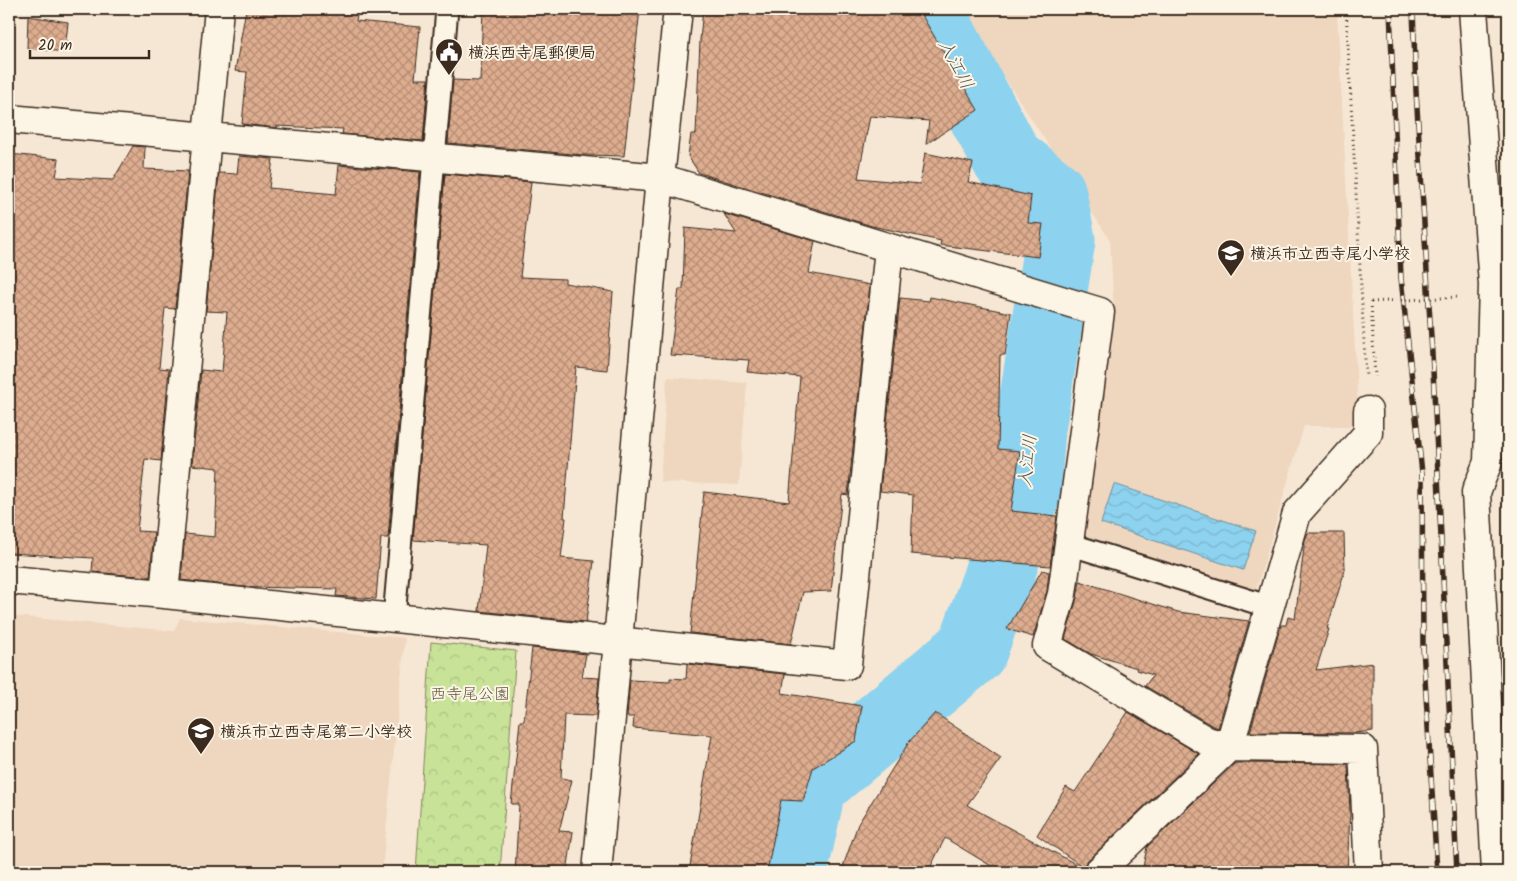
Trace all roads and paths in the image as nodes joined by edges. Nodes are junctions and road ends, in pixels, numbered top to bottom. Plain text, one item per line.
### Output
1 (220, 9) edge
2 (447, 9) edge
3 (678, 9) edge
4 (1346, 9) edge
5 (1473, 9) edge
6 (9, 119) edge
7 (207, 137) junction
8 (433, 158) junction
9 (660, 178) junction
10 (889, 248) junction
11 (1500, 286) edge
12 (1458, 297) dead end
13 (1375, 378) dead end
14 (1368, 411) joint
15 (1498, 464) edge
16 (1069, 544) junction
17 (9, 580) edge
18 (164, 594) junction
19 (1270, 607) junction
20 (394, 618) junction
21 (618, 641) junction
22 (1229, 748) junction
23 (597, 872) edge
24 (1098, 872) edge
25 (1369, 872) edge
26 (1496, 872) edge

1 - 7 street
2 - 8 lane
3 - 9 street
4 - 14 path
5 - 11 street
6 - 7 street
7 - 8 street
7 - 18 street
8 - 9 street
8 - 20 lane
9 - 10 street
9 - 21 street
10 - 16 street
10 - 21 street
11 - 15 street
12 - 13 path, bridge
14 - 19 street
15 - 26 street
16 - 19 lane
16 - 22 street
17 - 18 street
18 - 20 street
19 - 22 street
20 - 21 street
21 - 23 street
22 - 24 street
22 - 25 street

